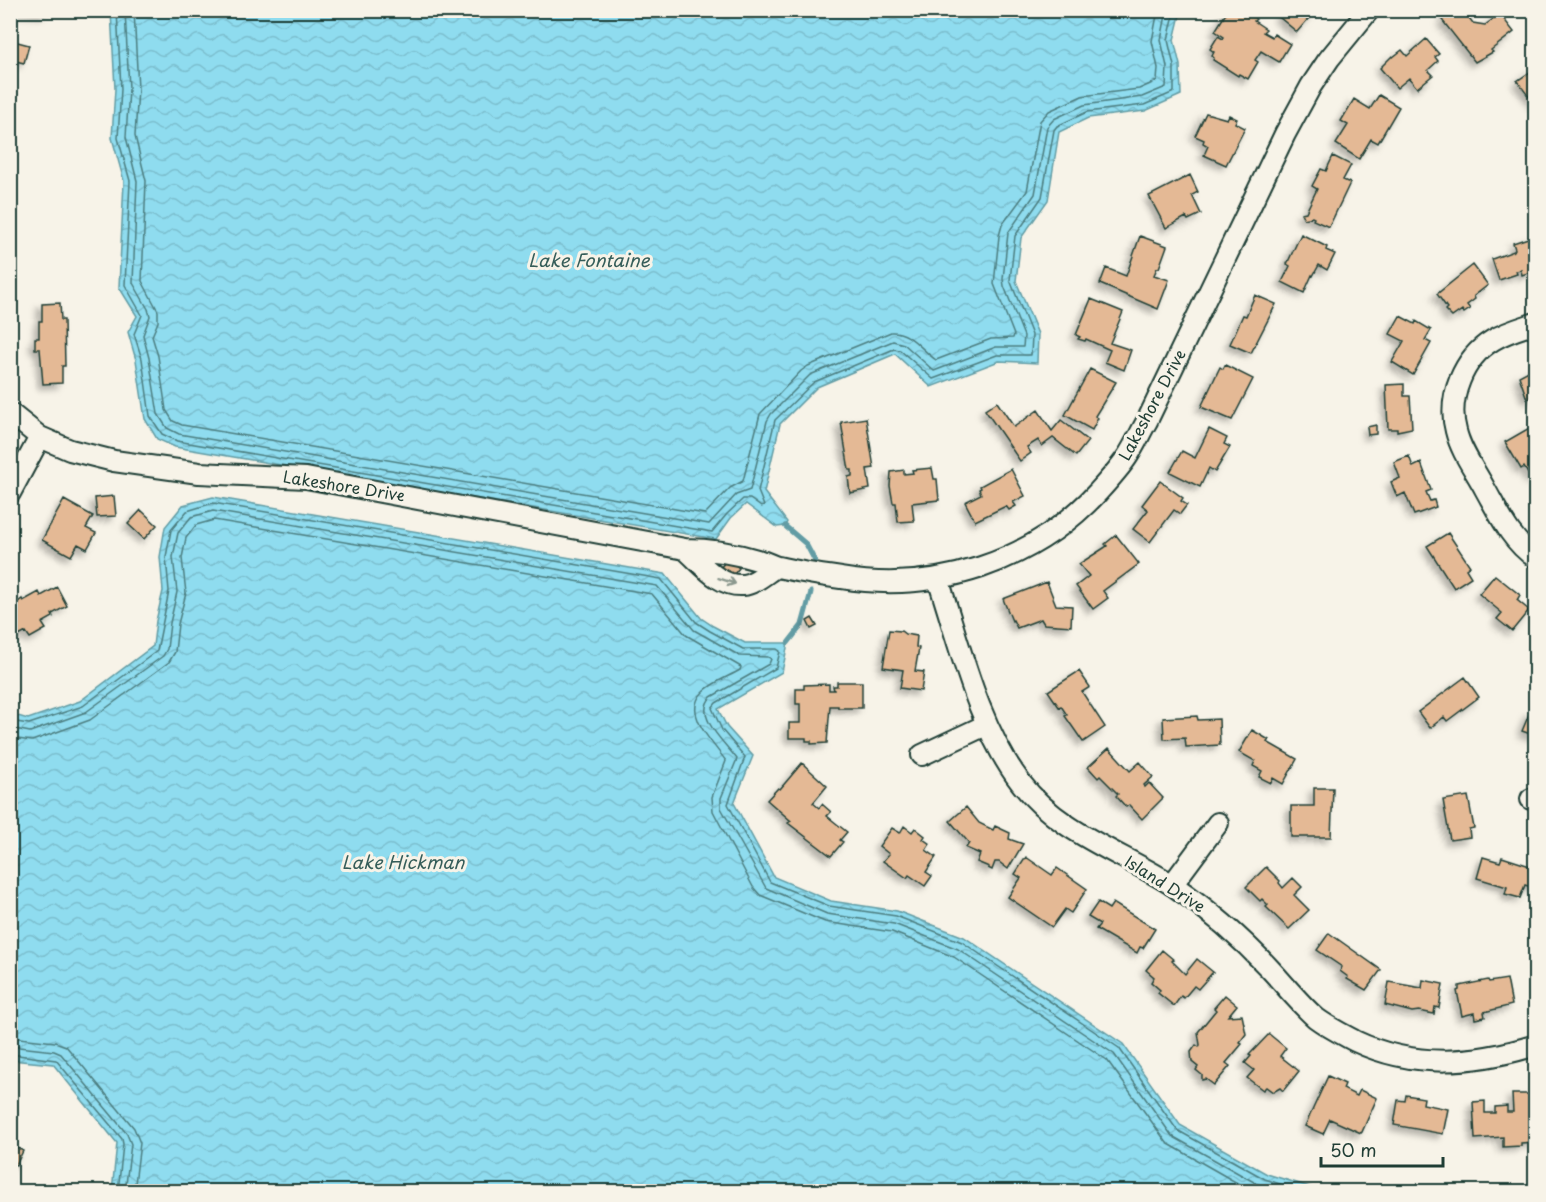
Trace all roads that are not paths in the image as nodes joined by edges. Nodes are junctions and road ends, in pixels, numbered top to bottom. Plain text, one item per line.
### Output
1 (1369, 10) edge
2 (1536, 323) edge
3 (10, 413) edge
4 (40, 437) junction
5 (10, 493) edge
6 (685, 549) junction
7 (1536, 558) edge
8 (776, 567) junction
9 (938, 579) junction
10 (986, 725) junction
11 (922, 755) dead end
12 (1218, 823) dead end
13 (1172, 885) junction
14 (1536, 1045) edge

1 - 9 street, Lakeshore Drive
2 - 7 street
3 - 4 street, Lakeshore Drive
4 - 5 street
4 - 6 street, Lakeshore Drive
6 - 8 street, Lakeshore Drive
6 -> 8 street
8 - 9 street, Lakeshore Drive
9 - 10 street, Island Drive
10 - 11 street
10 - 13 street, Island Drive
12 - 13 street
13 - 14 street, Island Drive

